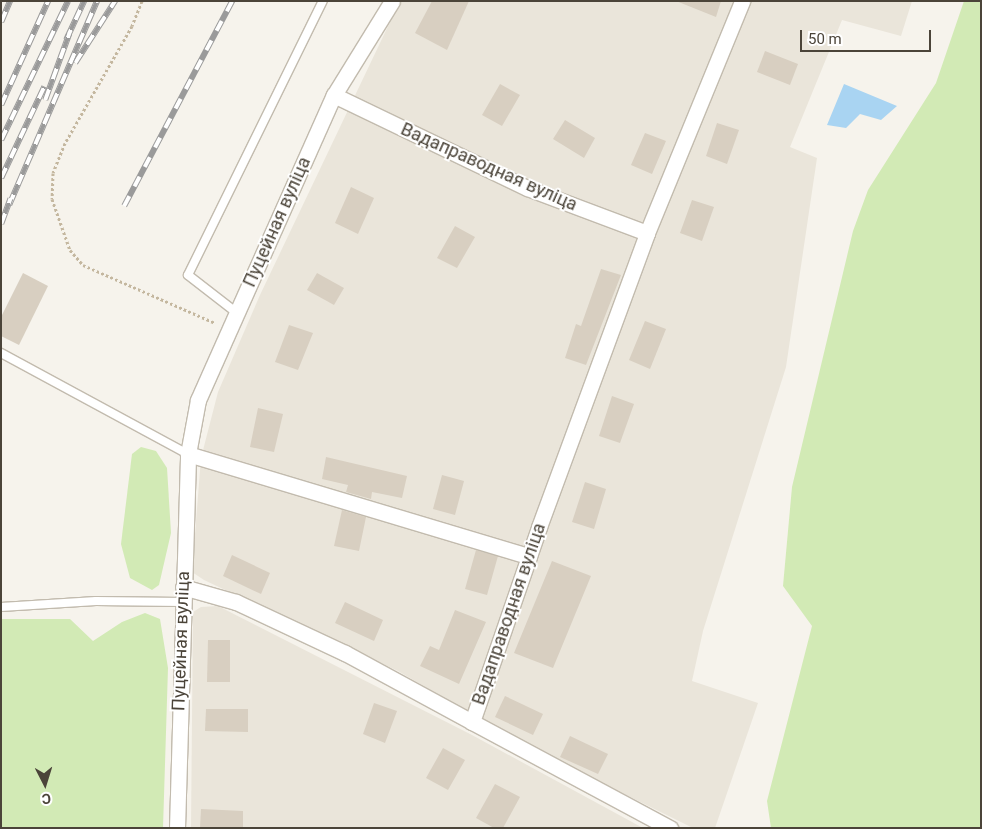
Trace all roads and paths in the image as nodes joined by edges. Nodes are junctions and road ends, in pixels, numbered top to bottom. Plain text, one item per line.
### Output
1 (142, 1) edge
2 (323, 1) edge
3 (392, 1) edge
4 (742, 1) edge
5 (334, 95) junction
6 (647, 233) junction
7 (237, 313) junction
8 (230, 330) junction
9 (1, 353) edge
10 (188, 454) junction
11 (529, 556) junction
12 (182, 594) junction
13 (1, 607) edge
14 (472, 722) junction
15 (176, 828) edge
16 (670, 828) edge

1 - 8 path
2 - 7 lane
3 - 5 street, Пуцейная вуліца
4 - 6 street, Вадаправодная вуліца
5 - 6 street, Вадаправодная вуліца
5 - 7 street, Пуцейная вуліца
6 - 11 street, Вадаправодная вуліца
7 - 8 street, Пуцейная вуліца
8 - 10 street, Пуцейная вуліца
9 - 10 lane
10 - 11 street
10 - 12 street, Пуцейная вуліца
11 - 14 street, Вадаправодная вуліца
12 - 13 lane
12 - 14 street, Вадаправодная вуліца
12 - 15 street, Пуцейная вуліца
14 - 16 street

